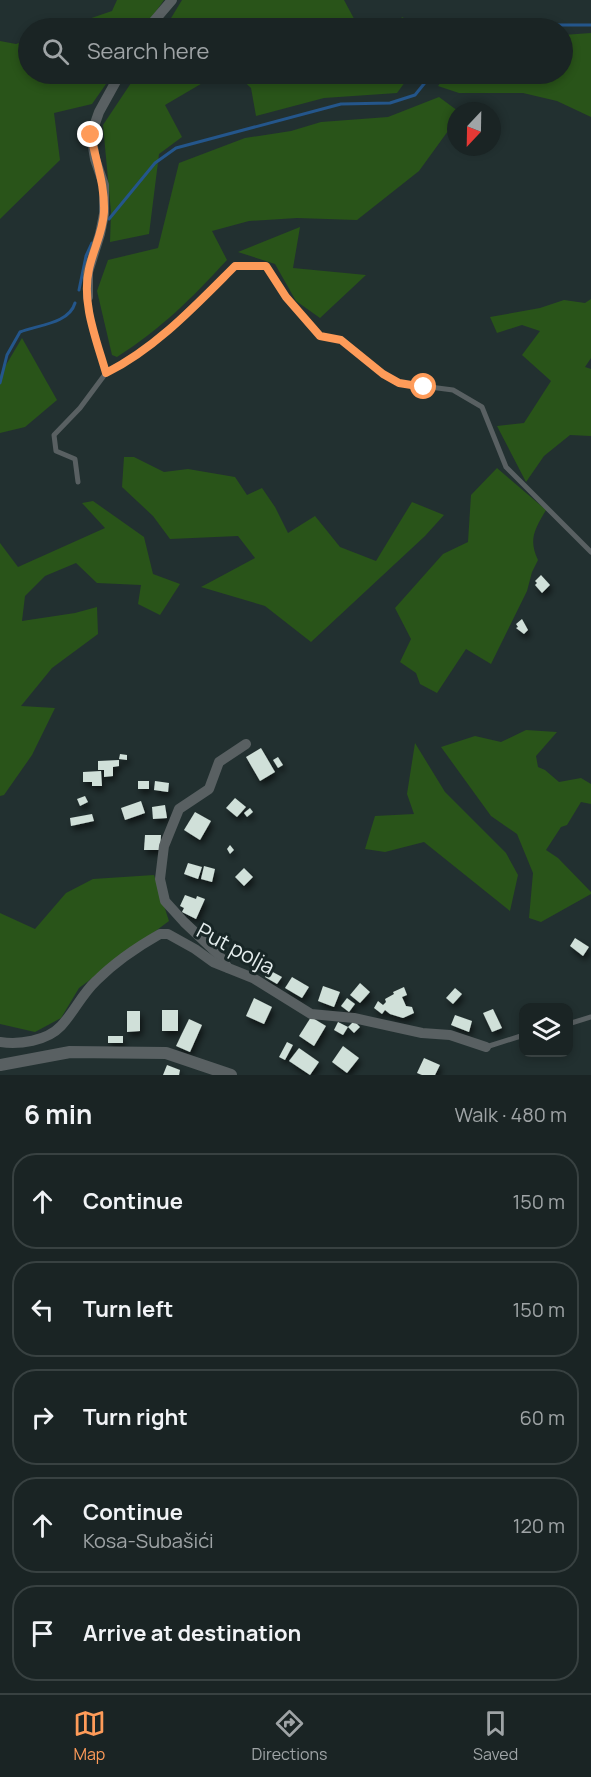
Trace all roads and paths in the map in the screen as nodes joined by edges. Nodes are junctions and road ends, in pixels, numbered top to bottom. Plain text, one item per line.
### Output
1 (172, 0) edge
2 (157, 18) edge
3 (114, 84) edge
4 (88, 297) joint
5 (106, 373) junction
6 (78, 482) dead end
7 (591, 552) edge
8 (246, 744) dead end
9 (229, 968) junction
10 (591, 1017) edge
11 (573, 1022) edge
12 (519, 1037) edge
13 (0, 1041) edge
14 (486, 1047) joint
15 (0, 1065) edge
16 (231, 1075) edge

1 - 2 street
3 - 4 street
4 - 5 lane
5 - 6 lane
5 - 7 lane
8 - 9 street
9 - 13 street, Put polja
9 - 14 street, Put polja
10 - 11 lane
12 - 14 lane
15 - 16 street

